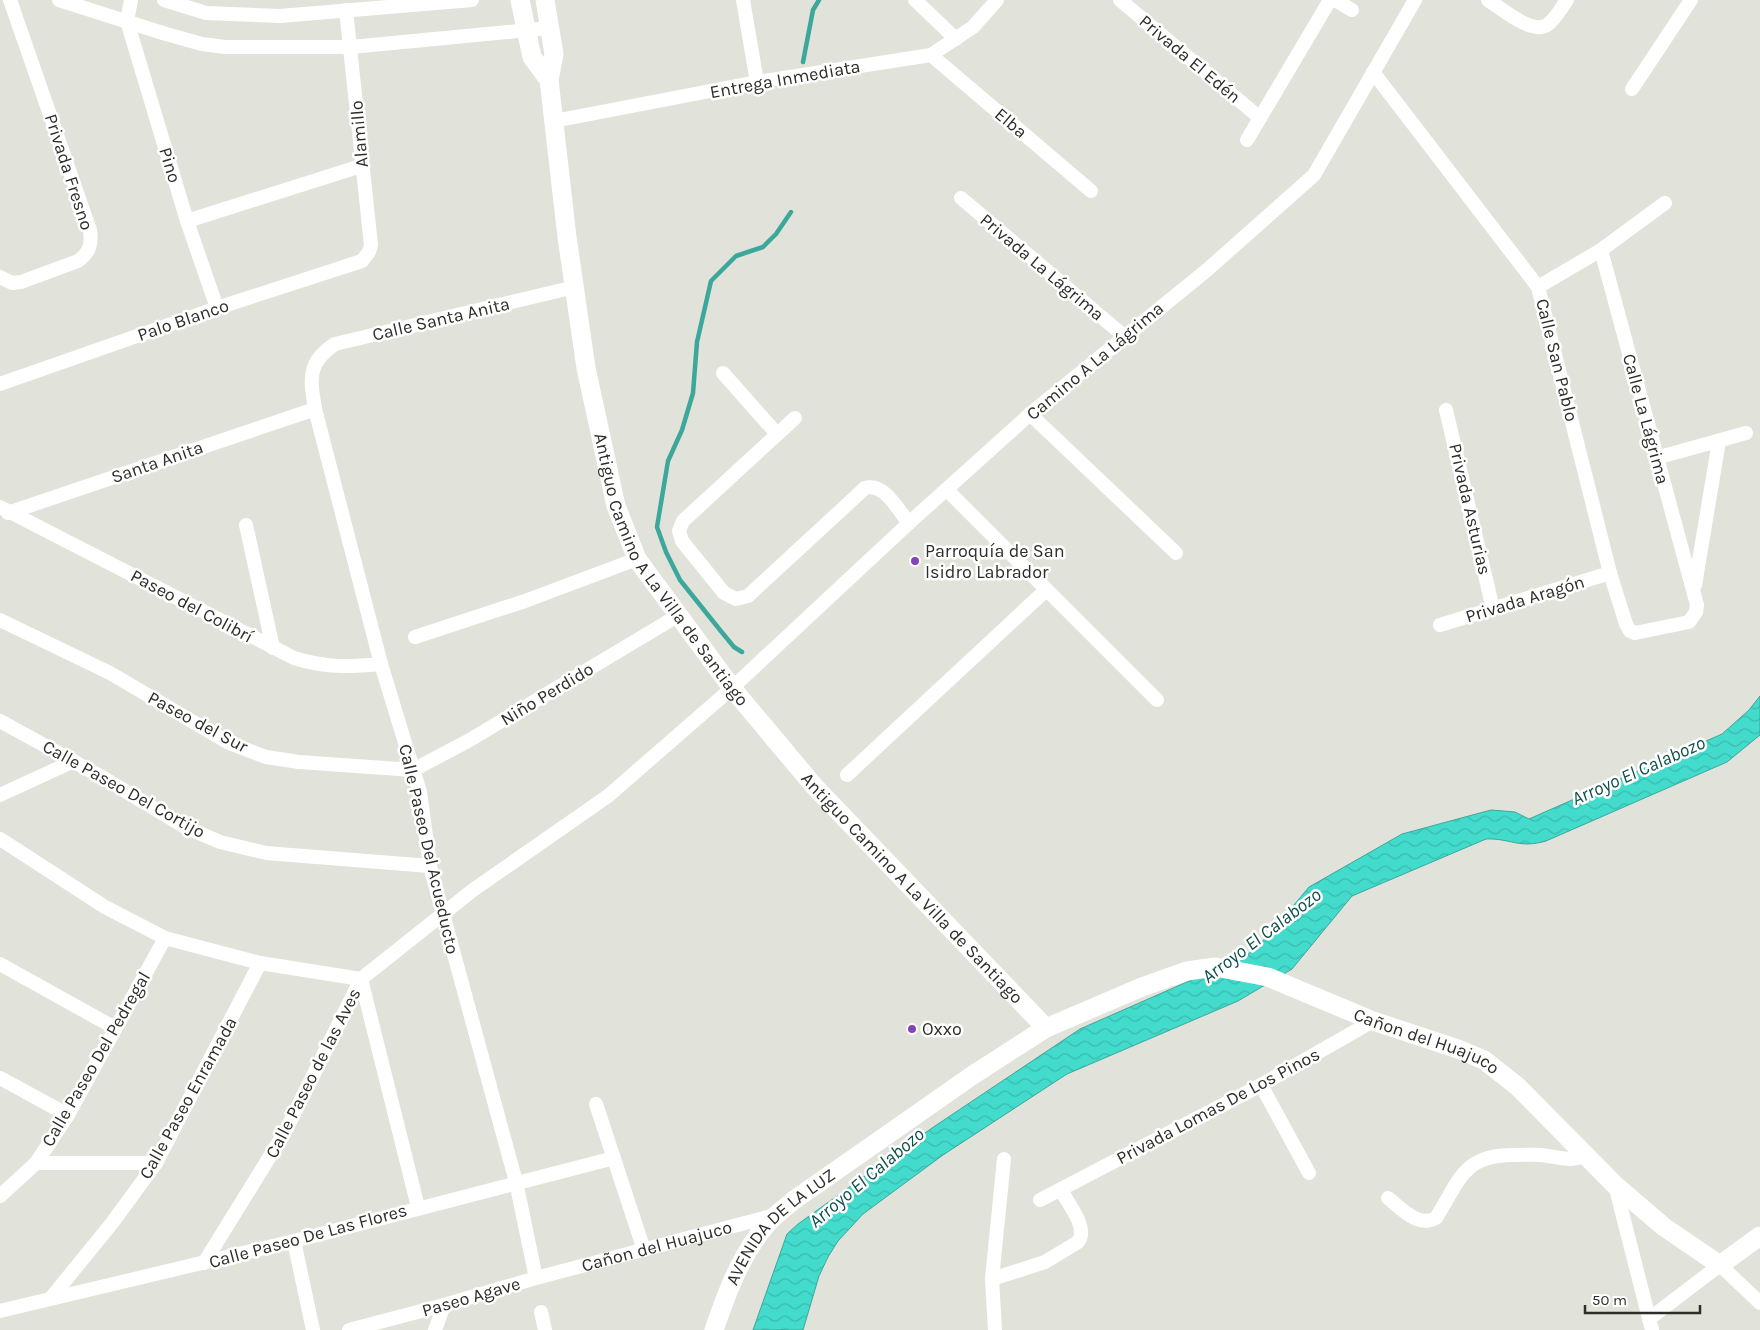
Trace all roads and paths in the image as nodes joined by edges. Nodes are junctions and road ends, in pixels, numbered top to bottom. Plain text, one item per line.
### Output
1 (10, 0) edge
2 (59, 0) edge
3 (131, 0) edge
4 (164, 0) edge
5 (472, 0) edge
6 (520, 0) edge
7 (545, 0) edge
8 (743, 0) edge
9 (915, 0) edge
10 (997, 0) edge
11 (1120, 0) edge
12 (1330, 0) edge
13 (1335, 0) edge
14 (1414, 0) edge
15 (1488, 0) edge
16 (1567, 0) edge
17 (1691, 0) edge
18 (204, 6) edge
19 (346, 10) junction
20 (1352, 10) dead end
21 (126, 21) junction
22 (550, 28) junction
23 (526, 32) junction
24 (956, 40) junction
25 (351, 47) junction
26 (930, 55) junction
27 (1373, 72) junction
28 (549, 80) junction
29 (758, 82) junction
30 (1632, 89) dead end
31 (1260, 118) junction
32 (554, 120) junction
33 (1247, 140) dead end
34 (362, 166) junction
35 (1091, 191) dead end
36 (961, 198) dead end
37 (1665, 203) dead end
38 (186, 221) junction
39 (1601, 250) junction
40 (366, 257) joint
41 (0, 277) edge
42 (575, 287) junction
43 (1538, 288) junction
44 (217, 308) junction
45 (1124, 336) junction
46 (315, 364) joint
47 (723, 373) dead end
48 (0, 384) edge
49 (315, 409) junction
50 (1446, 410) dead end
51 (1030, 414) junction
52 (795, 418) dead end
53 (1746, 433) dead end
54 (777, 434) junction
55 (1719, 441) junction
56 (1656, 458) junction
57 (947, 490) junction
58 (4, 512) edge
59 (909, 523) junction
60 (246, 525) dead end
61 (1176, 553) dead end
62 (637, 559) junction
63 (1610, 572) junction
64 (1694, 588) junction
65 (1046, 590) junction
66 (1493, 609) junction
67 (679, 615) junction
68 (0, 620) edge
69 (1440, 625) dead end
70 (1635, 633) joint
71 (415, 636) dead end
72 (274, 648) junction
73 (382, 664) junction
74 (732, 688) junction
75 (1156, 700) dead end
76 (0, 721) edge
77 (74, 762) junction
78 (413, 770) junction
79 (847, 775) dead end
80 (0, 795) edge
81 (0, 839) edge
82 (430, 866) junction
83 (443, 916) junction
84 (165, 938) junction
85 (260, 963) junction
86 (0, 964) edge
87 (361, 979) junction
88 (1074, 1015) joint
89 (1373, 1021) junction
90 (114, 1028) junction
91 (1046, 1028) junction
92 (0, 1078) edge
93 (1261, 1085) junction
94 (596, 1104) dead end
95 (68, 1115) junction
96 (1585, 1155) junction
97 (614, 1158) junction
98 (1004, 1159) dead end
99 (36, 1163) junction
100 (156, 1163) junction
101 (1309, 1173) dead end
102 (516, 1182) junction
103 (1615, 1185) junction
104 (2, 1190) edge
105 (1061, 1190) junction
106 (1388, 1198) dead end
107 (1040, 1200) dead end
108 (418, 1208) junction
109 (777, 1215) junction
110 (1760, 1236) edge
111 (294, 1241) junction
112 (644, 1250) junction
113 (204, 1263) junction
114 (1720, 1265) junction
115 (536, 1278) junction
116 (992, 1279) junction
117 (51, 1298) junction
118 (1760, 1303) edge
119 (444, 1306) junction
120 (0, 1311) edge
121 (541, 1312) dead end
122 (1651, 1324) edge
123 (313, 1330) edge
124 (349, 1330) edge
125 (435, 1330) edge
126 (545, 1330) edge
127 (714, 1330) edge
128 (995, 1330) edge

1 - 41 street, Privada Fresno
2 - 21 street
3 - 21 street
4 - 18 street
5 - 19 street
6 - 23 street, Antiguo Camino A La Villa de Santiago
7 - 22 street
8 - 29 street
9 - 24 street
10 - 24 street, Entrega Inmediata
11 - 31 street, Privada El Edén
12 - 31 street
13 - 20 street
14 - 27 street, Camino A La Lágrima
15 - 16 street
17 - 30 street
18 - 19 street
19 - 25 street, Alamillo
21 - 25 street
21 - 38 street, Pino
22 - 23 street
22 - 28 street
23 - 25 street
23 - 28 street, Antiguo Camino A La Villa de Santiago
24 - 26 street, Entrega Inmediata
25 - 34 street, Alamillo
26 - 29 street, Entrega Inmediata
26 - 35 street, Elba
27 - 43 street, Calle San Pablo
27 - 45 street, Camino A La Lágrima
28 - 32 street, Antiguo Camino A La Villa de Santiago
29 - 32 street, Entrega Inmediata
31 - 33 street
32 - 42 street, Antiguo Camino A La Villa de Santiago
34 - 38 street
34 - 40 street, Alamillo
36 - 45 street, Privada La Lágrima
37 - 39 street
38 - 44 street, Pino
39 - 43 street
39 - 56 street, Calle La Lágrima
40 - 44 street, Palo Blanco
42 - 46 street, Calle Santa Anita
42 - 62 street, Antiguo Camino A La Villa de Santiago
43 - 63 street, Calle San Pablo
44 - 48 street, Palo Blanco
45 - 51 street, Camino A La Lágrima
46 - 49 street, Calle Paseo Del Acueducto
47 - 54 street
49 - 58 street, Santa Anita
49 - 73 street, Calle Paseo Del Acueducto
50 - 66 street, Privada Asturias
51 - 57 street, Camino A La Lágrima
51 - 61 street
52 - 54 street
53 - 55 street
54 - 59 street
55 - 56 street
55 - 64 street, Calle La Lágrima
56 - 64 street, Calle La Lágrima
57 - 59 street, Camino A La Lágrima
57 - 65 street
58 - 72 street, Paseo del Colibrí
59 - 74 street, Camino A La Lágrima
60 - 72 street
62 - 67 street, Antiguo Camino A La Villa de Santiago
62 - 71 street
63 - 66 street, Privada Aragón
63 - 70 street, Calle San Pablo
64 - 70 street, Calle La Lágrima
65 - 75 street
65 - 79 street
66 - 69 street, Privada Aragón
67 - 74 street, Antiguo Camino A La Villa de Santiago
67 - 78 street, Niño Perdido
68 - 78 street, Paseo del Sur
72 - 73 street, Paseo del Colibrí
73 - 78 street, Calle Paseo Del Acueducto
74 - 83 street, Camino A La Lágrima
74 - 91 street, Antiguo Camino A La Villa de Santiago
76 - 77 street, Calle Paseo Del Cortijo
77 - 80 street
77 - 82 street, Calle Paseo Del Cortijo
78 - 82 street, Calle Paseo Del Acueducto
81 - 84 street
82 - 83 street, Calle Paseo Del Acueducto
83 - 87 street, Camino A La Lágrima
83 - 102 street, Calle Paseo Del Acueducto
84 - 85 street
84 - 90 street, Calle Paseo Del Pedregal
85 - 87 street
85 - 100 street, Calle Paseo Enramada
86 - 90 street
87 - 108 street, Calle Paseo de las Aves
87 - 113 street, Calle Paseo de las Aves
88 - 89 street, Cañon del Huajuco
88 - 91 street, AVENIDA DE LA LUZ
89 - 93 street, Privada Lomas De Los Pinos
89 - 96 street, Cañon del Huajuco
90 - 95 street, Calle Paseo Del Pedregal
91 - 109 street, AVENIDA DE LA LUZ
92 - 95 street
93 - 101 street
93 - 105 street, Privada Lomas De Los Pinos
94 - 97 street
95 - 99 street, Calle Paseo Del Pedregal
96 - 103 street, Cañon del Huajuco
96 - 106 street
97 - 102 street, Calle Paseo De Las Flores
97 - 112 street
98 - 116 street
99 - 100 street
99 - 104 street, Calle Paseo Del Pedregal
100 - 117 street, Calle Paseo Enramada
102 - 108 street, Calle Paseo De Las Flores
102 - 115 street, Calle Paseo Del Acueducto
103 - 114 street, Cañon del Huajuco
103 - 122 street
105 - 107 street, Privada Lomas De Los Pinos
105 - 116 street
108 - 111 street, Calle Paseo De Las Flores
109 - 112 street, Cañon del Huajuco
109 - 127 street, AVENIDA DE LA LUZ
110 - 114 street
111 - 113 street, Calle Paseo De Las Flores
111 - 123 street
112 - 115 street, Cañon del Huajuco
113 - 117 street, Calle Paseo De Las Flores
114 - 118 street
114 - 122 street
115 - 119 street, Paseo Agave
116 - 128 street
117 - 120 street, Calle Paseo De Las Flores
119 - 124 street, Paseo Agave
119 - 125 street
121 - 126 street

